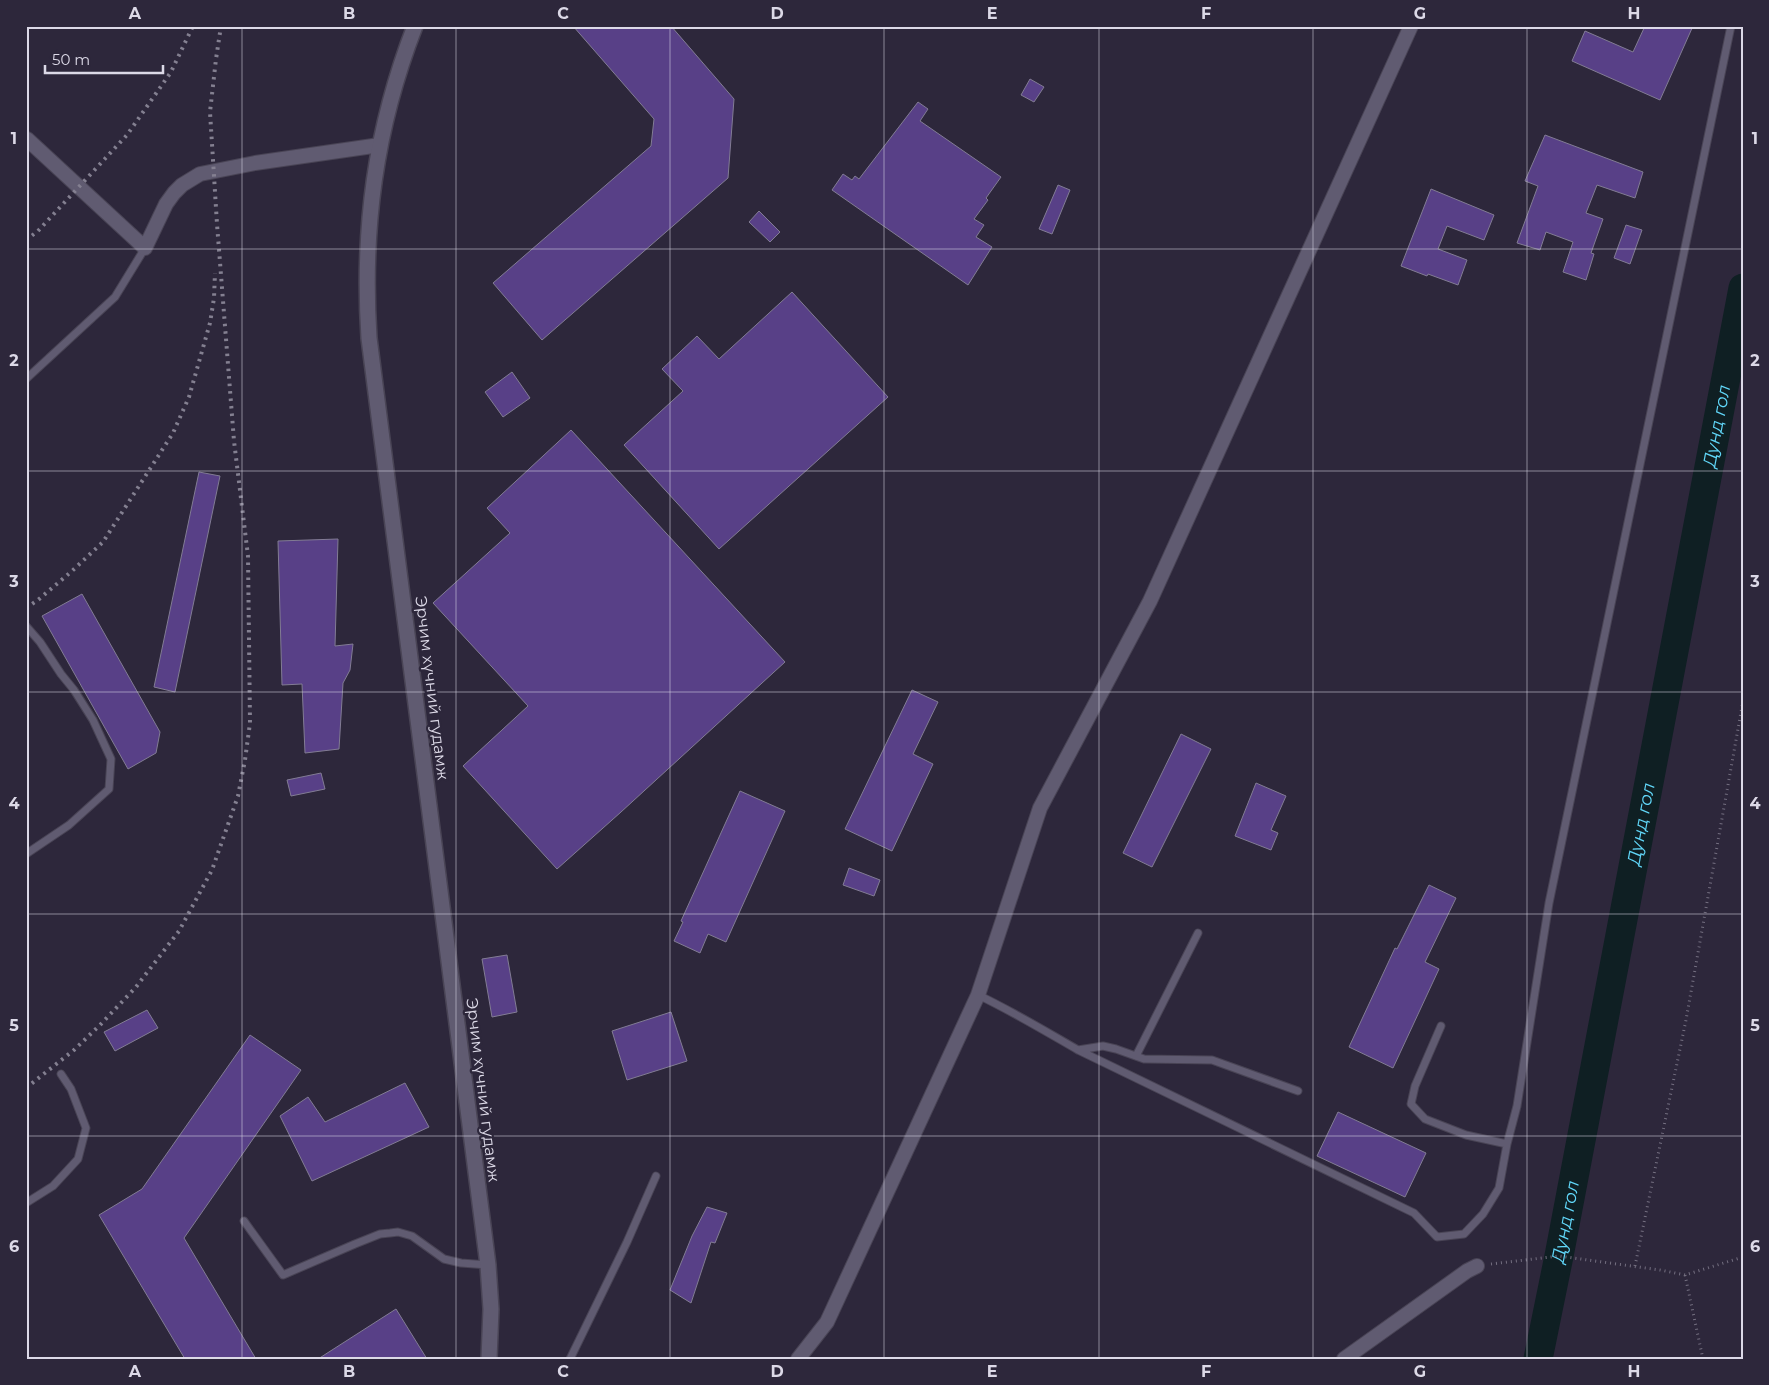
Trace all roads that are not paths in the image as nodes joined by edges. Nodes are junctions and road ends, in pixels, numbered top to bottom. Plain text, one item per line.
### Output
1 (416, 26) edge
2 (1412, 26) edge
3 (1731, 26) edge
4 (27, 139) edge
5 (380, 145) junction
6 (145, 248) junction
7 (26, 380) edge
8 (26, 626) edge
9 (26, 854) edge
10 (1198, 933) dead end
11 (978, 995) junction
12 (1441, 1026) dead end
13 (1078, 1050) junction
14 (1136, 1056) junction
15 (61, 1074) dead end
16 (1298, 1091) dead end
17 (1507, 1144) junction
18 (656, 1176) dead end
19 (26, 1203) edge
20 (244, 1221) dead end
21 (488, 1265) junction
22 (1477, 1266) road end
23 (489, 1359) edge
24 (570, 1359) edge
25 (798, 1359) edge
26 (1344, 1359) edge

1 - 5 main road, Эрчим хүчний гудамж
2 - 11 street
3 - 17 lane
4 - 6 street
5 - 6 street
5 - 21 main road, Эрчим хүчний гудамж
6 - 7 lane
8 - 9 lane
10 - 14 lane
11 - 13 lane
11 - 25 street
12 - 17 lane
13 - 14 lane
13 - 17 lane
14 - 16 lane
15 - 19 lane
18 - 24 lane
20 - 21 lane
21 - 23 main road, Эрчим хүчний гудамж
22 - 26 street

